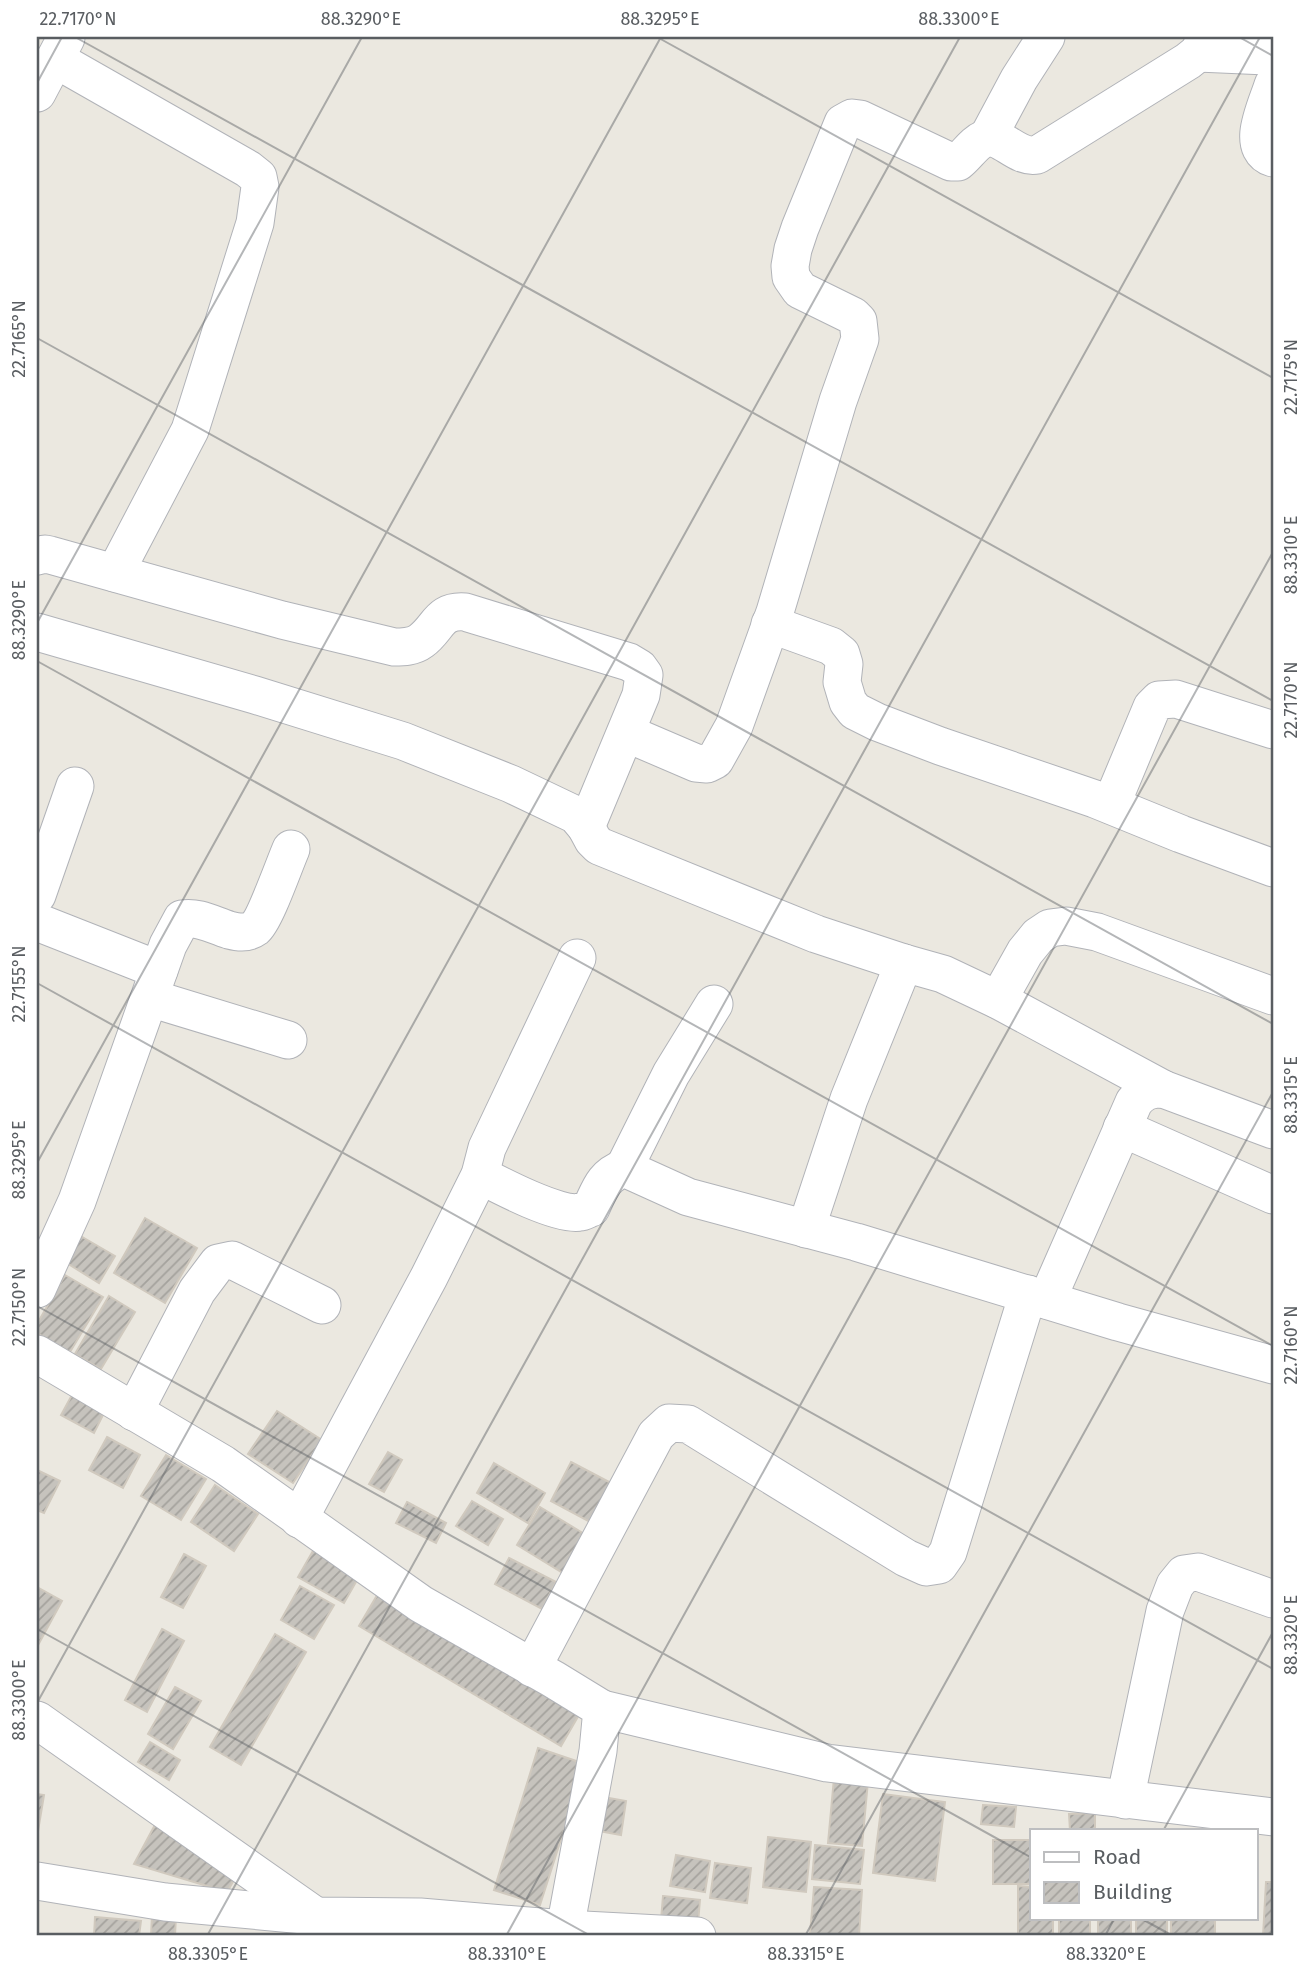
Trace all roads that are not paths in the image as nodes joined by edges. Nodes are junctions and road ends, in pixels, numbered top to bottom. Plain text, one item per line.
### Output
1 (1046, 37) edge
2 (1202, 45) edge
3 (61, 48) edge
4 (1273, 58) edge
5 (1273, 85) edge
6 (37, 93) edge
7 (988, 137) junction
8 (1273, 158) edge
9 (37, 556) edge
10 (115, 573) junction
11 (770, 625) junction
12 (37, 632) edge
13 (1273, 730) edge
14 (626, 733) junction
15 (75, 786) dead end
16 (1111, 805) junction
17 (586, 827) junction
18 (291, 849) dead end
19 (1273, 868) edge
20 (37, 895) edge
21 (37, 922) edge
22 (577, 958) dead end
23 (904, 963) junction
24 (155, 984) junction
25 (1273, 996) edge
26 (999, 1000) junction
27 (714, 1004) dead end
28 (288, 1040) dead end
29 (1163, 1089) junction
30 (1122, 1128) junction
31 (1273, 1130) edge
32 (624, 1168) junction
33 (480, 1175) junction
34 (1273, 1195) edge
35 (806, 1229) junction
36 (37, 1289) edge
37 (1037, 1297) junction
38 (322, 1305) dead end
39 (37, 1354) edge
40 (1273, 1365) edge
41 (134, 1412) junction
42 (299, 1518) junction
43 (1273, 1599) edge
44 (532, 1668) junction
45 (602, 1709) junction
46 (37, 1720) edge
47 (1125, 1800) junction
48 (1273, 1817) edge
49 (37, 1881) edge
50 (314, 1916) junction
51 (565, 1929) junction
52 (697, 1936) edge

1 - 7 street
2 - 4 street
2 - 7 street
3 - 6 street
3 - 10 street
5 - 8 street
7 - 11 street
9 - 10 street
10 - 14 street
11 - 14 street
11 - 16 street
12 - 17 street
13 - 16 street
14 - 17 street
15 - 20 street
16 - 19 street
17 - 23 street
18 - 24 street
21 - 24 street
22 - 33 street
23 - 26 street
23 - 35 street
24 - 28 street
24 - 36 street
25 - 26 street
26 - 29 street
27 - 32 street
29 - 30 street
29 - 31 street
30 - 34 street
30 - 37 street
32 - 33 street
32 - 35 street
33 - 42 street
35 - 37 street
37 - 40 street
37 - 44 street
38 - 41 street
39 - 41 street
41 - 42 street
42 - 44 street
43 - 47 street
44 - 45 street
45 - 47 street
45 - 51 street
46 - 50 street
47 - 48 street
49 - 50 street
50 - 51 street
51 - 52 street

